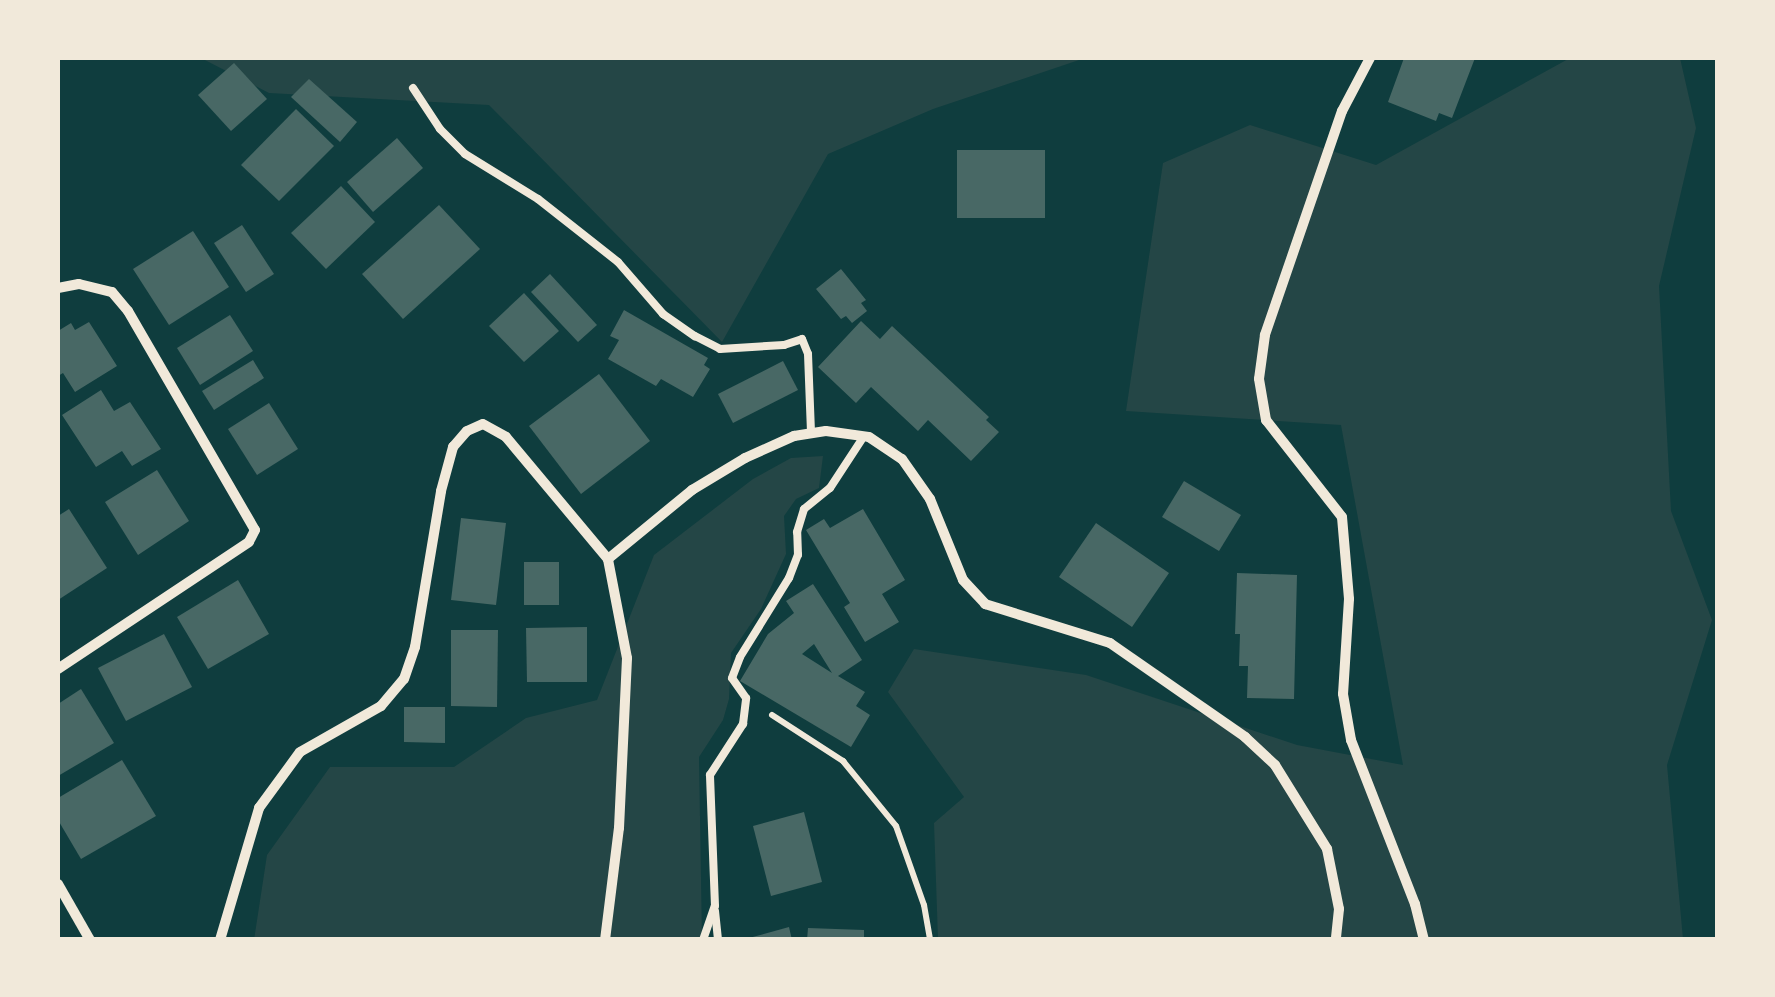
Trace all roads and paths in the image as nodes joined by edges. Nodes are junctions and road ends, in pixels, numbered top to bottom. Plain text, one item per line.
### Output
1 (1370, 58) edge
2 (413, 88) dead end
3 (58, 288) edge
4 (811, 432) junction
5 (865, 436) junction
6 (608, 558) junction
7 (59, 665) edge
8 (746, 698) junction
9 (58, 884) edge
10 (715, 906) junction
11 (90, 940) edge
12 (220, 940) edge
13 (605, 940) edge
14 (703, 940) edge
15 (718, 940) edge
16 (930, 940) edge
17 (1336, 940) edge
18 (1424, 940) edge

1 - 18 street
2 - 4 lane
3 - 7 street
4 - 5 street
4 - 6 street
5 - 8 lane
5 - 17 street
6 - 12 street
6 - 13 street
8 - 10 lane
8 - 16 path
9 - 11 street
10 - 14 lane
10 - 15 lane

